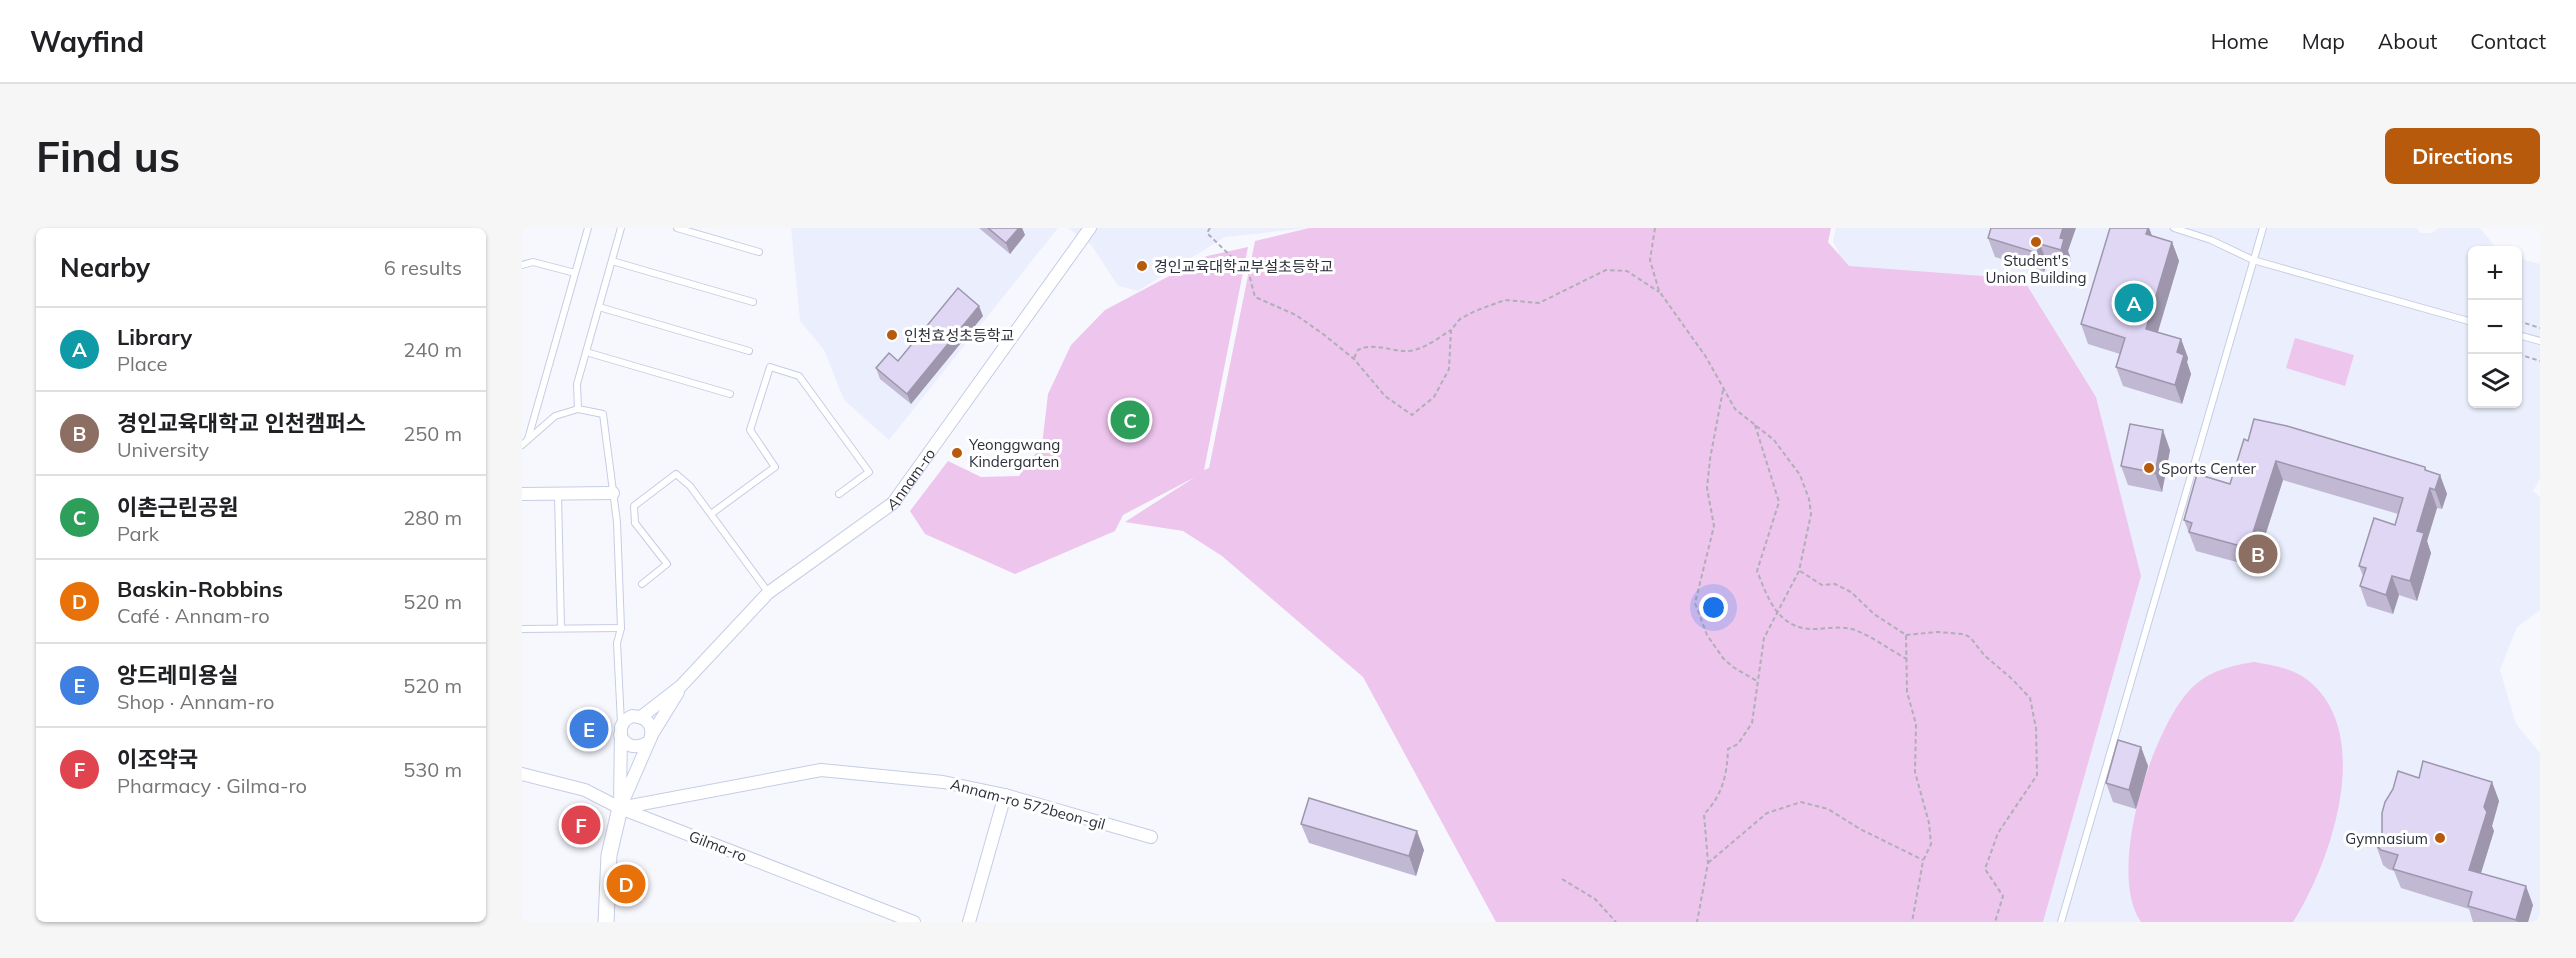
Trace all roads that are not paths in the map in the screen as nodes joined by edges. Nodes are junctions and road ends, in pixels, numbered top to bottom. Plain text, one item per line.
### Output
1 (588, 228) edge
2 (621, 228) edge
3 (677, 228) edge
4 (1090, 228) edge
5 (2174, 228) edge
6 (2263, 228) edge
7 (759, 252) dead end
8 (2253, 260) junction
9 (612, 261) junction
10 (522, 265) edge
11 (575, 273) junction
12 (753, 302) dead end
13 (599, 307) junction
14 (2468, 321) edge
15 (2522, 336) edge
16 (2540, 341) edge
17 (749, 351) dead end
18 (586, 352) junction
19 (730, 394) dead end
20 (578, 409) junction
21 (525, 442) edge
22 (613, 493) junction
23 (522, 494) edge
24 (558, 494) junction
25 (839, 494) dead end
26 (711, 514) junction
27 (642, 584) dead end
28 (768, 593) junction
29 (561, 628) junction
30 (621, 628) junction
31 (522, 629) edge
32 (681, 686) junction
33 (642, 717) junction
34 (621, 731) junction
35 (649, 740) junction
36 (522, 774) edge
37 (1005, 795) junction
38 (620, 808) junction
39 (1151, 837) dead end
40 (606, 922) edge
41 (914, 922) edge
42 (969, 922) edge
43 (2061, 922) edge

1 - 11 lane
2 - 9 lane
3 - 7 lane
4 - 28 street, Annam-ro
5 - 8 lane
6 - 8 lane
8 - 14 lane
8 - 43 lane
9 - 12 lane
9 - 13 lane
10 - 11 lane
11 - 21 lane
13 - 17 lane
13 - 18 lane
15 - 16 lane
18 - 19 lane
18 - 20 lane
20 - 21 lane
20 - 22 lane
22 - 24 street
22 - 30 lane
23 - 24 street
24 - 29 lane
25 - 26 lane
26 - 27 lane
26 - 28 lane
28 - 32 street, Annam-ro
29 - 30 lane
29 - 31 lane
30 - 34 lane
32 - 33 street, Annam-ro
32 - 35 street, Annam-ro
33 - 34 street, Annam-ro
33 - 35 street
34 - 35 street
34 - 38 street, Annam-ro
35 - 38 street, Annam-ro
36 - 38 street, Gilma-ro
37 - 38 street, Annam-ro 572beon-gil
37 - 39 street, Annam-ro 572beon-gil
37 - 42 street
38 - 40 street, Annam-ro
38 - 41 street, Gilma-ro

